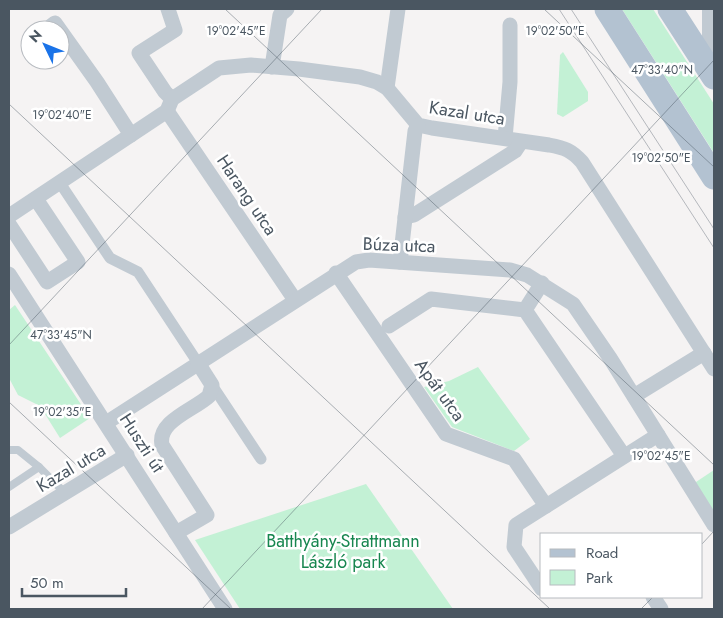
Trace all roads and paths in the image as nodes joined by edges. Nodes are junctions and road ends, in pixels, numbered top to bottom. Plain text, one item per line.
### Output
1 (168, 9) edge
2 (286, 9) edge
3 (398, 9) edge
4 (607, 9) edge
5 (670, 9) edge
6 (712, 9) edge
7 (510, 25) dead end
8 (70, 43) edge
9 (272, 67) junction
10 (714, 76) edge
11 (387, 88) junction
12 (170, 105) junction
13 (418, 125) junction
14 (131, 135) junction
15 (505, 138) junction
16 (521, 142) junction
17 (714, 177) edge
18 (60, 183) junction
19 (36, 199) junction
20 (9, 216) edge
21 (405, 217) junction
22 (9, 224) edge
23 (400, 262) junction
24 (336, 273) junction
25 (9, 274) edge
26 (542, 283) junction
27 (296, 300) junction
28 (525, 310) junction
29 (389, 326) dead end
30 (704, 353) junction
31 (198, 363) junction
32 (714, 369) edge
33 (212, 385) junction
34 (634, 396) junction
35 (106, 423) junction
36 (658, 435) junction
37 (9, 450) edge
38 (127, 455) junction
39 (624, 456) junction
40 (261, 459) dead end
41 (39, 467) junction
42 (9, 487) edge
43 (65, 493) junction
44 (546, 506) junction
45 (714, 525) edge
46 (9, 527) edge
47 (176, 533) junction
48 (540, 586) edge
49 (654, 598) edge
50 (225, 609) edge
51 (661, 609) edge

1 - 12 street, Harang utca
2 - 9 street
3 - 11 street
4 - 17 main road
5 - 10 main road
6 - 10 street
7 - 15 street
8 - 14 street
9 - 11 street, Kazal utca
9 - 12 street, Kazal utca
11 - 13 street, Kazal utca
12 - 14 street, Kazal utca
12 - 27 street, Harang utca
13 - 15 street, Kazal utca
13 - 21 street
14 - 18 street, Kazal utca
15 - 16 street, Kazal utca
16 - 21 street
16 - 30 street, Kazal utca
18 - 19 street, Kazal utca
18 - 31 street
19 - 20 street, Kazal utca
19 - 22 street
21 - 23 street
23 - 24 street, Búza utca
23 - 26 street, Búza utca
24 - 27 street, Búza utca
24 - 44 street, Apát utca
25 - 35 street, Huszti út
26 - 28 street
26 - 34 street, Búza utca
27 - 31 street, Búza utca
28 - 29 street
28 - 39 street
30 - 32 street, Kazal utca
30 - 34 street
31 - 33 street
31 - 35 street, Búza utca
33 - 40 street
33 - 47 street
34 - 36 street, Búza utca
35 - 38 street, Huszti út
36 - 39 street
36 - 45 street, Búza utca
37 - 41 lane
38 - 43 street, Kazal utca
38 - 47 street, Huszti út
39 - 44 street
41 - 42 lane
41 - 43 lane
43 - 46 street, Kazal utca
44 - 48 street
47 - 50 street, Huszti út
49 - 51 street

